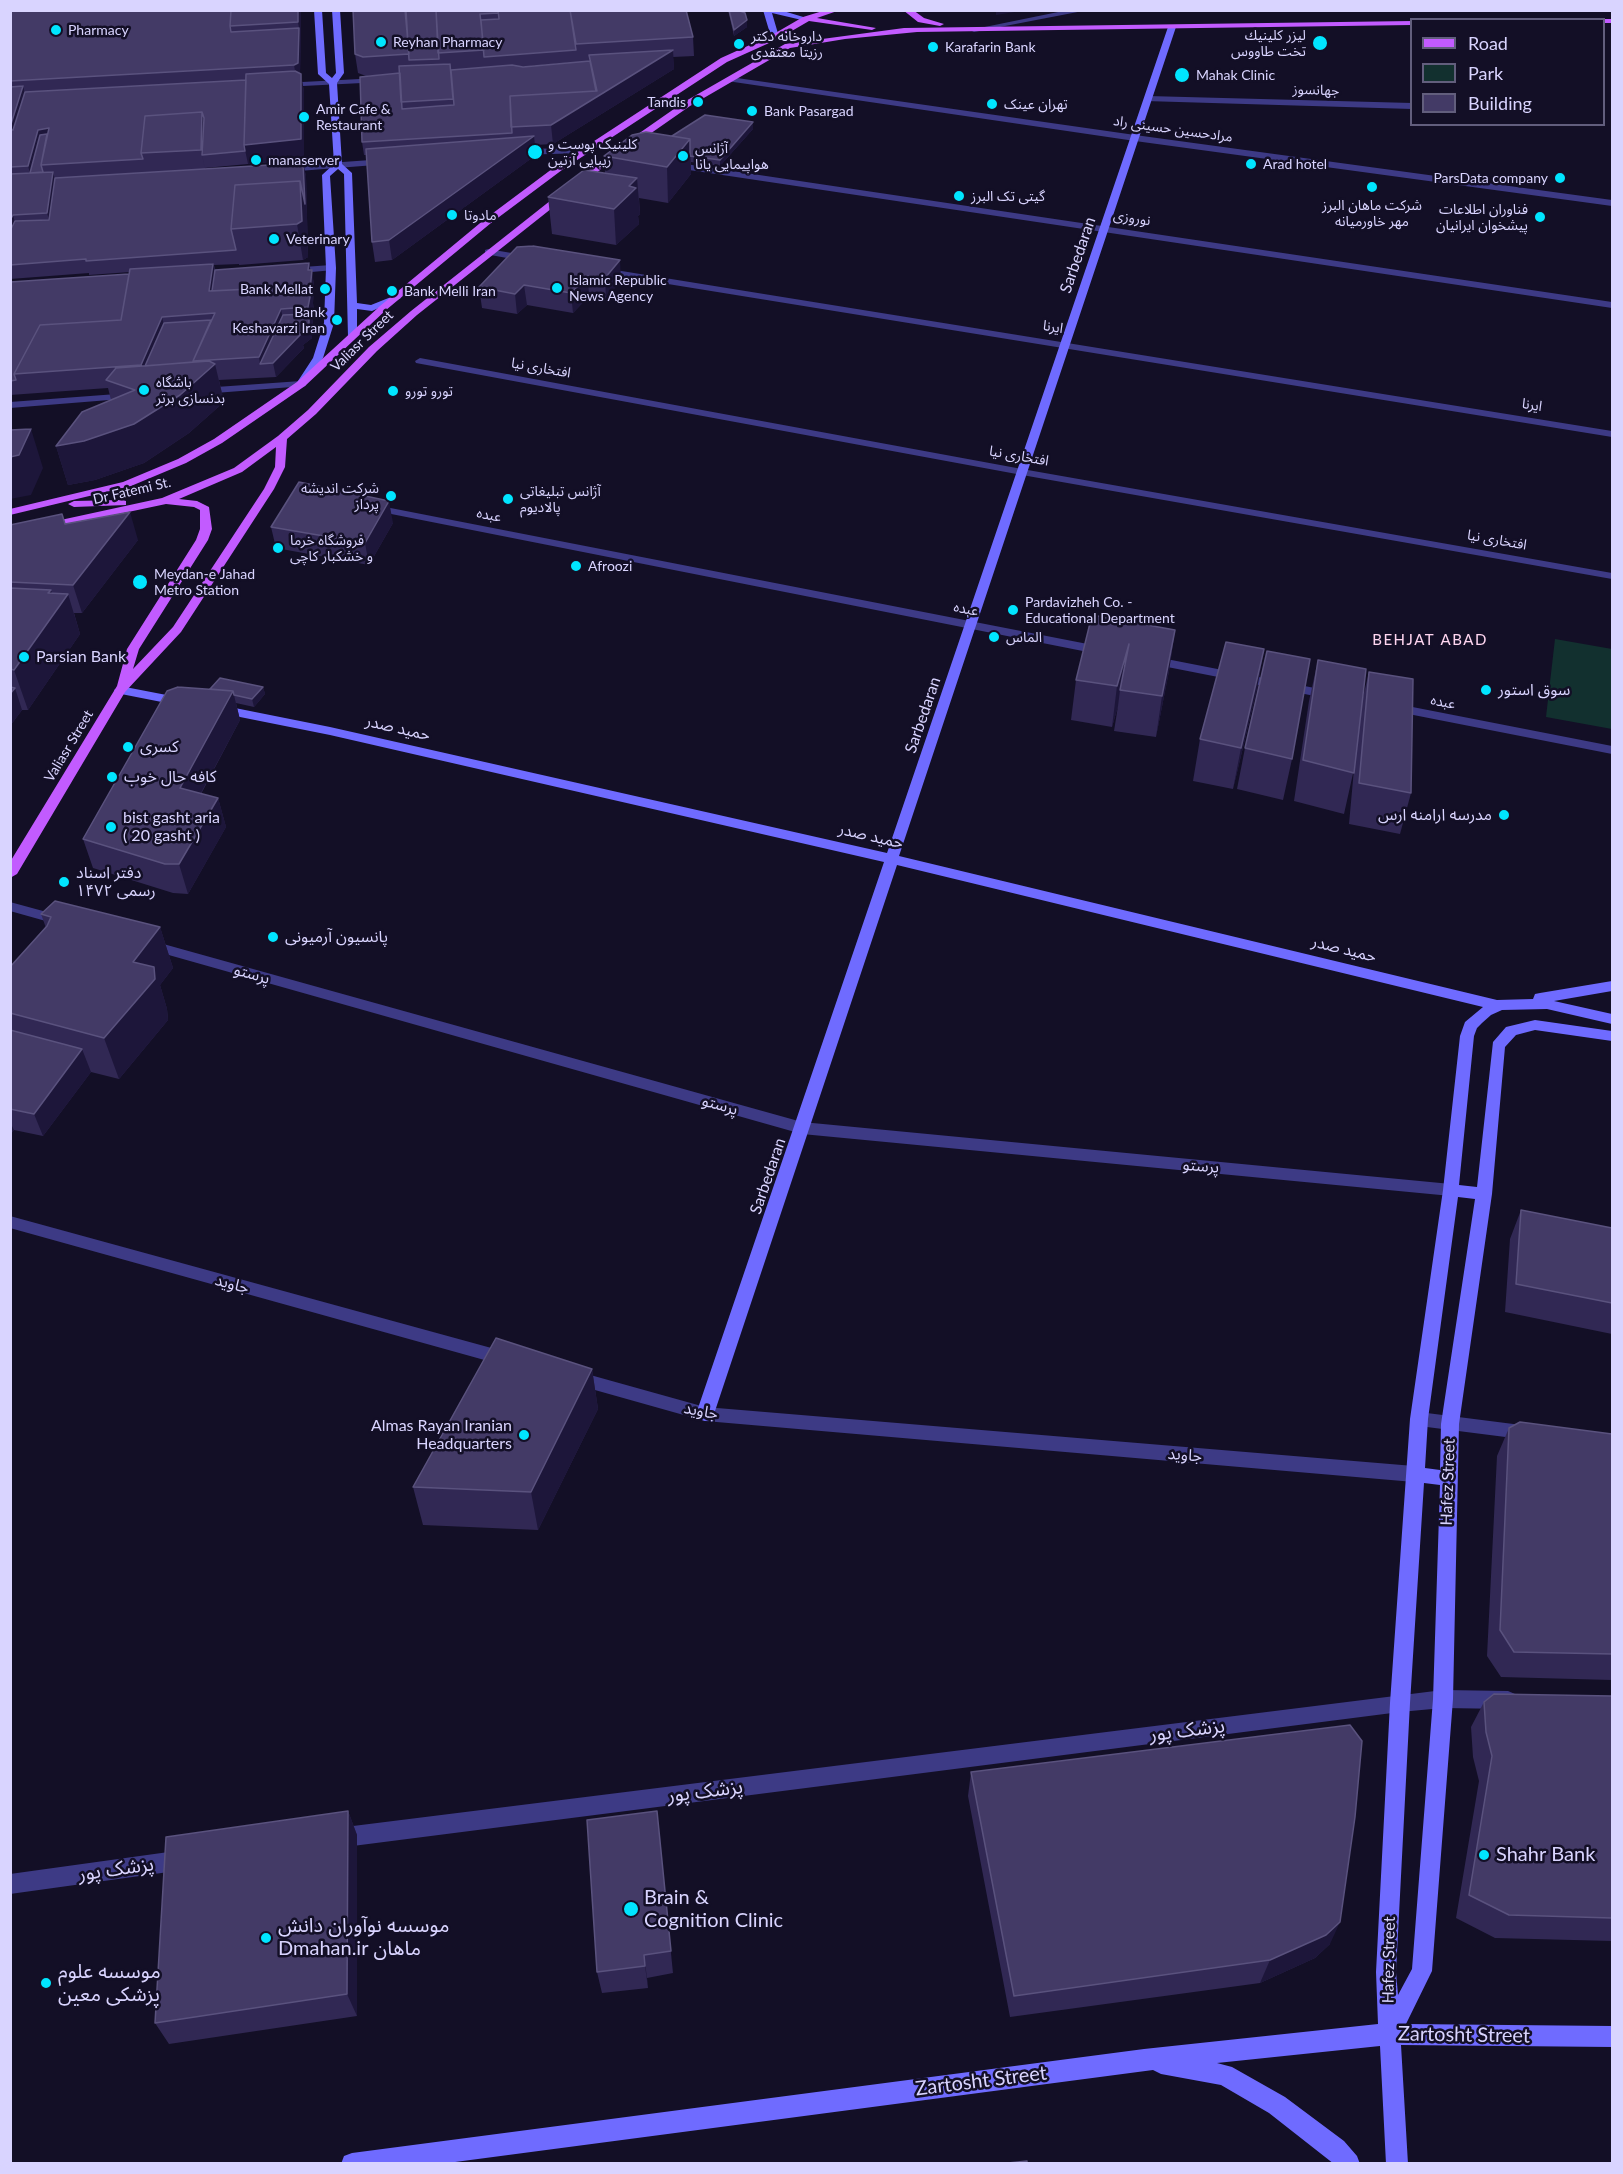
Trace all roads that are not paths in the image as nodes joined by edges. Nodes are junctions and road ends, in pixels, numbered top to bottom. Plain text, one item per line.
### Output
1 (318, 10) edge
2 (336, 10) edge
3 (767, 10) edge
4 (836, 10) edge
5 (908, 10) edge
6 (1084, 10) edge
7 (819, 13) edge
8 (806, 19) junction
9 (828, 22) junction
10 (1410, 24) edge
11 (1172, 27) junction
12 (974, 30) junction
13 (914, 31) junction
14 (775, 37) junction
15 (392, 79) edge
16 (730, 79) junction
17 (333, 83) junction
18 (273, 86) edge
19 (1148, 99) junction
20 (1410, 106) edge
21 (1135, 138) junction
22 (585, 150) junction
23 (505, 153) edge
24 (611, 157) junction
25 (623, 158) edge
26 (397, 161) edge
27 (658, 164) edge
28 (338, 165) junction
29 (279, 169) edge
30 (1612, 202) edge
31 (1105, 228) junction
32 (488, 252) junction
33 (535, 260) edge
34 (331, 268) junction
35 (594, 269) edge
36 (284, 271) edge
37 (396, 298) junction
38 (352, 305) junction
39 (1612, 305) edge
40 (351, 335) junction
41 (1065, 345) junction
42 (373, 349) junction
43 (420, 361) dead end
44 (301, 384) junction
45 (195, 392) edge
46 (138, 396) edge
47 (10, 405) edge
48 (1612, 434) edge
49 (282, 438) junction
50 (1022, 472) junction
51 (163, 501) junction
52 (44, 505) junction
53 (360, 505) edge
54 (10, 512) edge
55 (10, 534) edge
56 (1612, 576) edge
57 (971, 625) junction
58 (1111, 652) edge
59 (1134, 657) edge
60 (120, 690) junction
61 (1344, 698) edge
62 (1379, 704) edge
63 (1612, 750) edge
64 (892, 859) junction
65 (10, 873) edge
66 (10, 906) edge
67 (79, 925) edge
68 (137, 941) edge
69 (1612, 986) edge
70 (1497, 1005) junction
71 (1612, 1019) edge
72 (1612, 1036) edge
73 (802, 1128) junction
74 (1451, 1190) junction
75 (1484, 1194) junction
76 (10, 1222) edge
77 (523, 1364) edge
78 (557, 1373) edge
79 (705, 1414) junction
80 (1419, 1419) junction
81 (1450, 1424) junction
82 (1543, 1434) edge
83 (1414, 1474) junction
84 (1448, 1479) junction
85 (1443, 1699) junction
86 (1522, 1700) edge
87 (1400, 1703) junction
88 (315, 1842) edge
89 (202, 1858) edge
90 (10, 1884) edge
91 (1389, 2034) junction
92 (1612, 2037) edge
93 (1144, 2060) junction
94 (352, 2163) edge
95 (1349, 2163) edge
96 (1397, 2163) edge

1 - 17 main road
2 - 17 main road
3 - 8 main road
3 - 14 main road
4 - 7 main road
5 - 12 main road
6 - 12 street
7 - 8 main road, Valiasr Street
7 - 9 main road
8 - 9 main road
8 - 14 main road, Valiasr Street
9 - 13 main road
10 - 11 main road
11 - 12 main road
11 - 19 main road, Sarbedaran
12 - 13 main road
13 - 16 main road, Valiasr Street
14 - 22 main road, Valiasr Street
15 - 17 street
16 - 21 street, مرادحسین حسینی راد
16 - 24 main road, Valiasr Street
17 - 18 street
17 - 28 main road
19 - 20 street, جهانسوز
19 - 21 main road, Sarbedaran
21 - 30 street, مرادحسین حسینی راد
21 - 31 main road, Sarbedaran
22 - 23 street
22 - 37 main road, Valiasr Street
24 - 25 street
24 - 32 main road, Valiasr Street
26 - 28 street
27 - 31 street, نوروزی
28 - 29 street
28 - 34 main road
28 - 38 main road
31 - 39 street, نوروزی
31 - 41 main road, Sarbedaran
32 - 33 street
32 - 42 main road, Valiasr Street
34 - 36 street
34 - 44 main road
35 - 41 street, ايرنا
37 - 38 main road
37 - 40 main road, Valiasr Street
38 - 40 main road
40 - 42 main road
40 - 44 main road, Valiasr Street
41 - 48 street, ايرنا
41 - 50 main road, Sarbedaran
42 - 49 main road, Valiasr Street
43 - 50 street, افتخاری نیا
44 - 45 street
44 - 52 main road, Valiasr Street
46 - 47 street
49 - 51 main road, Dr Fatemi St.
49 - 60 main road, Valiasr Street
50 - 56 street, افتخاری نیا
50 - 57 main road, Sarbedaran
51 - 52 main road
51 - 55 main road, Dr Fatemi St.
51 - 60 main road
52 - 54 main road
53 - 57 street, عبده
57 - 58 street, عبده
57 - 64 main road, Sarbedaran
59 - 61 street
60 - 64 main road, حمید صدر
60 - 65 main road, Valiasr Street
62 - 63 street, عبده
64 - 70 main road, حمید صدر
64 - 73 main road, Sarbedaran
66 - 67 street
68 - 73 street, پرستو
69 - 70 main road
70 - 71 main road, حمید صدر
70 - 74 main road, Hafez Street
72 - 75 main road, Hafez Street
73 - 74 street, پرستو
73 - 79 main road, Sarbedaran
74 - 75 main road
74 - 80 main road, Hafez Street
75 - 81 main road, Hafez Street
76 - 77 street, جاوید
78 - 79 street, جاوید
79 - 83 street, جاوید
80 - 81 street
80 - 83 main road, Hafez Street
81 - 82 street
81 - 84 main road, Hafez Street
83 - 84 main road
83 - 87 main road, Hafez Street
84 - 85 main road, Hafez Street
85 - 86 street
85 - 87 street, پزشک پور
85 - 91 main road, Hafez Street
87 - 88 street, پزشک پور
87 - 91 main road, Hafez Street
89 - 90 street, پزشک پور
91 - 92 main road, Zartosht Street
91 - 93 main road, Zartosht Street
91 - 96 main road, Hafez Street
93 - 94 main road, Zartosht Street
93 - 95 main road

